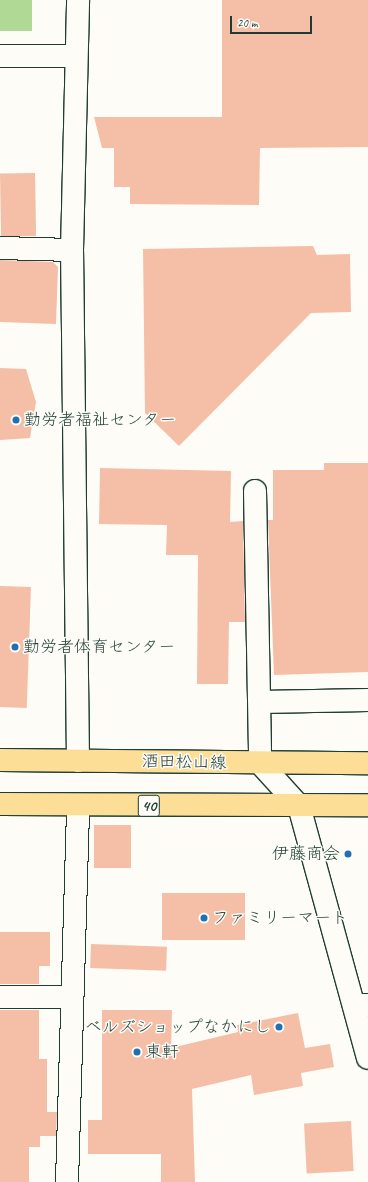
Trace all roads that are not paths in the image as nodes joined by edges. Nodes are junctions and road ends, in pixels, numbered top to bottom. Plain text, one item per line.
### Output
1 (78, 0) edge
2 (0, 56) edge
3 (75, 56) junction
4 (0, 248) edge
5 (72, 250) junction
6 (255, 492) dead end
7 (368, 700) edge
8 (260, 702) junction
9 (0, 760) edge
10 (78, 761) junction
11 (260, 763) junction
12 (368, 763) edge
13 (0, 804) edge
14 (78, 805) junction
15 (368, 805) edge
16 (299, 806) junction
17 (0, 997) edge
18 (71, 997) junction
19 (361, 1005) edge
20 (368, 1058) edge
21 (67, 1182) edge

1 - 3 street
2 - 3 street
3 - 5 street
4 - 5 street
5 - 10 street
6 - 8 street
7 - 8 street
8 - 11 street
9 - 10 main road, 酒田松山線
10 - 11 main road, 酒田松山線
11 - 12 main road, 酒田松山線
11 - 16 street
13 - 14 main road, 40
14 - 16 main road, 40
14 - 18 street
15 - 16 main road, 40
16 - 19 street
17 - 18 street
18 - 21 street
19 - 20 street

